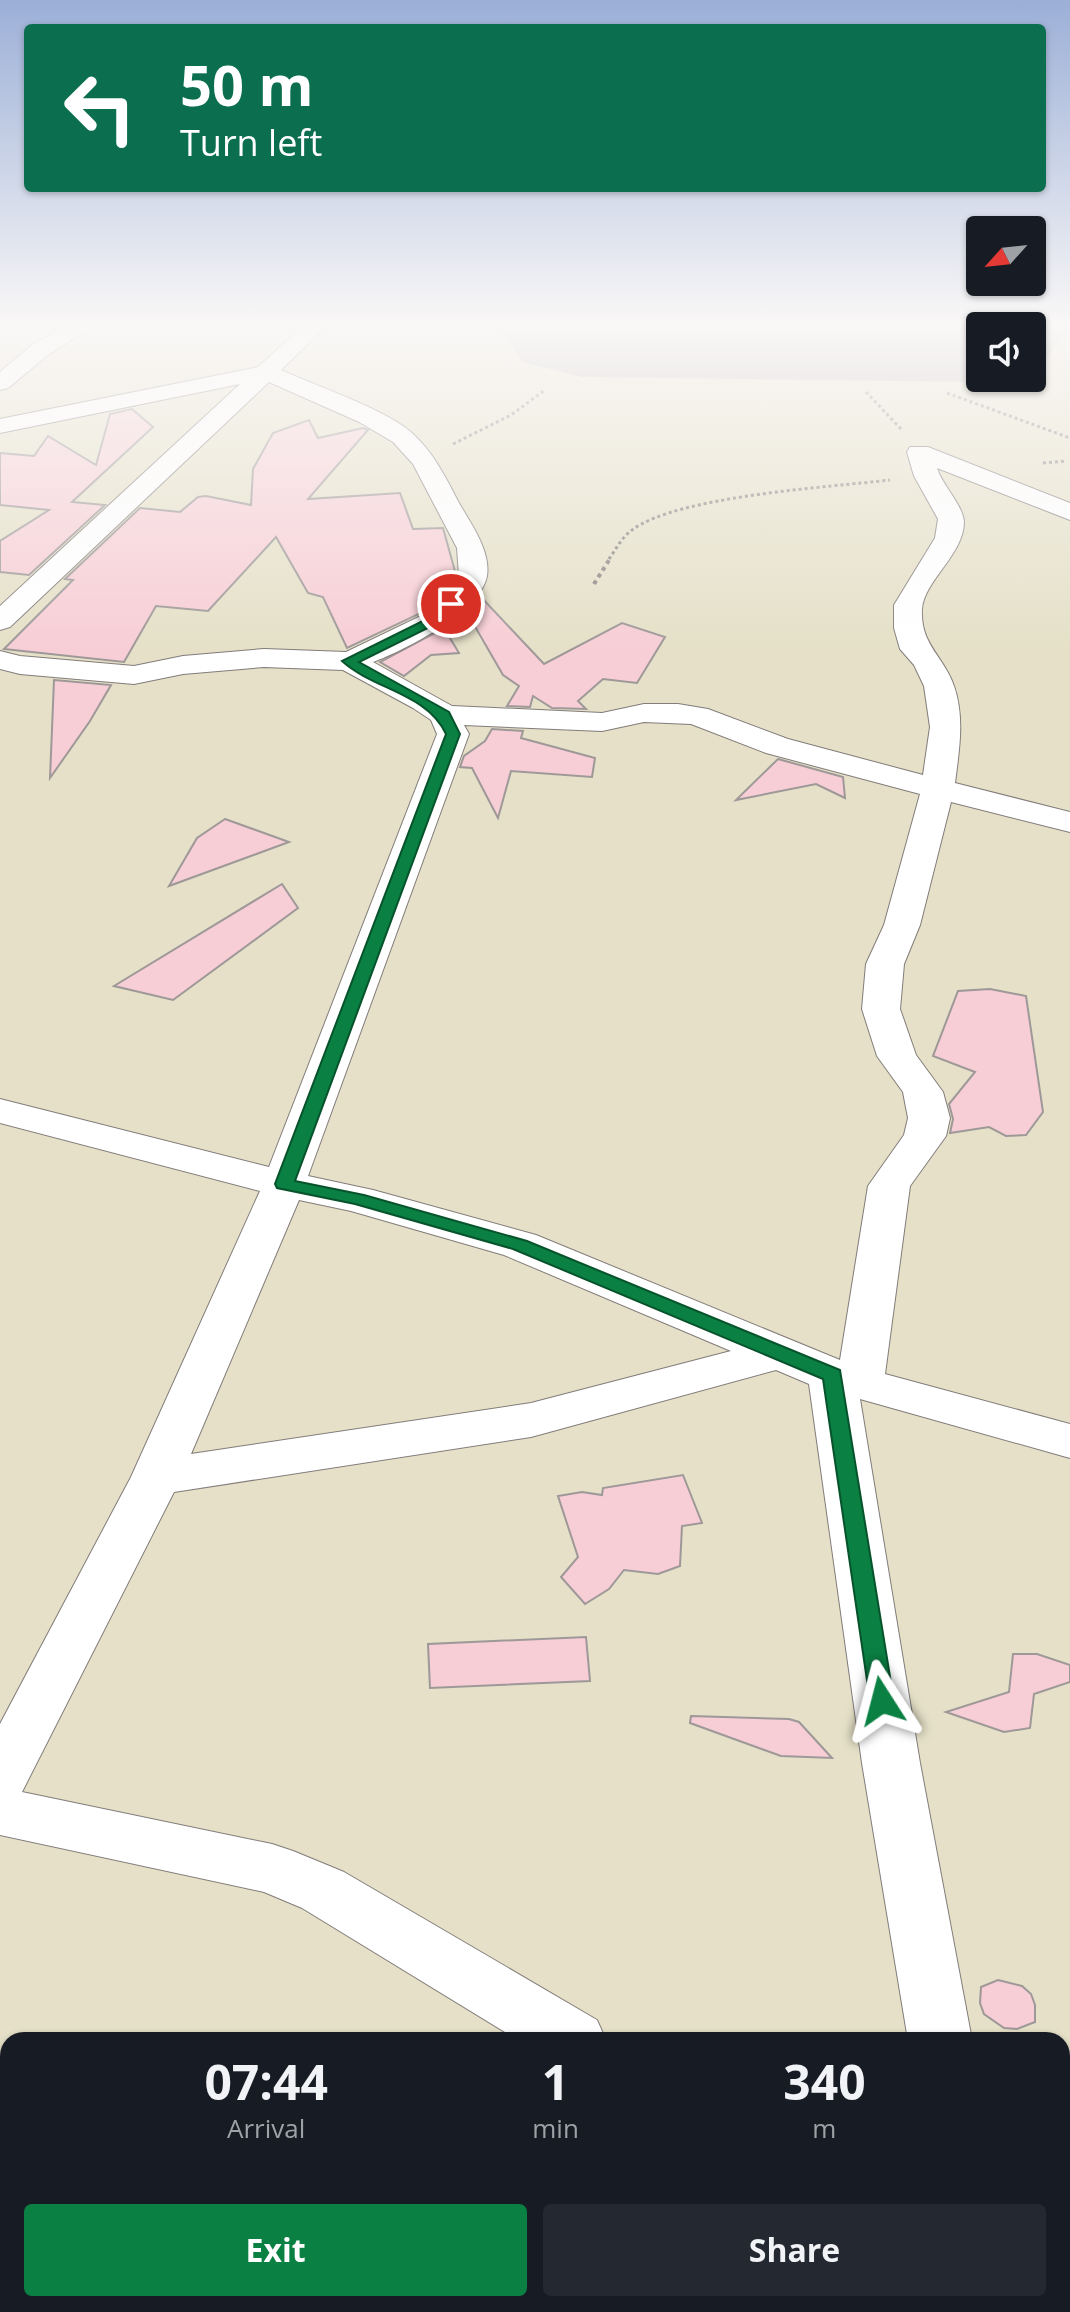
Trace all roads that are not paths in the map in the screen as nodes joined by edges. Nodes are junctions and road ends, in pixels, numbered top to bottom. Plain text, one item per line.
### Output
1 (200, 434) edge
2 (397, 434) edge
3 (1070, 512) edge
4 (0, 621) edge
5 (0, 660) edge
6 (349, 661) junction
7 (444, 715) junction
8 (938, 788) junction
9 (1070, 822) edge
10 (0, 1111) edge
11 (284, 1184) junction
12 (781, 1353) junction
13 (846, 1379) junction
14 (1070, 1441) edge
15 (156, 1477) junction
16 (5, 1760) edge
17 (0, 1811) edge
18 (561, 2032) edge
19 (939, 2032) edge

1 - 4 street
2 - 6 street
3 - 8 street
5 - 6 street
6 - 7 street
7 - 8 street
7 - 11 street
8 - 9 street
8 - 13 street
10 - 11 street
11 - 12 street
11 - 15 street
12 - 13 street
12 - 15 street
13 - 14 street
13 - 19 street
15 - 16 street
17 - 18 street

